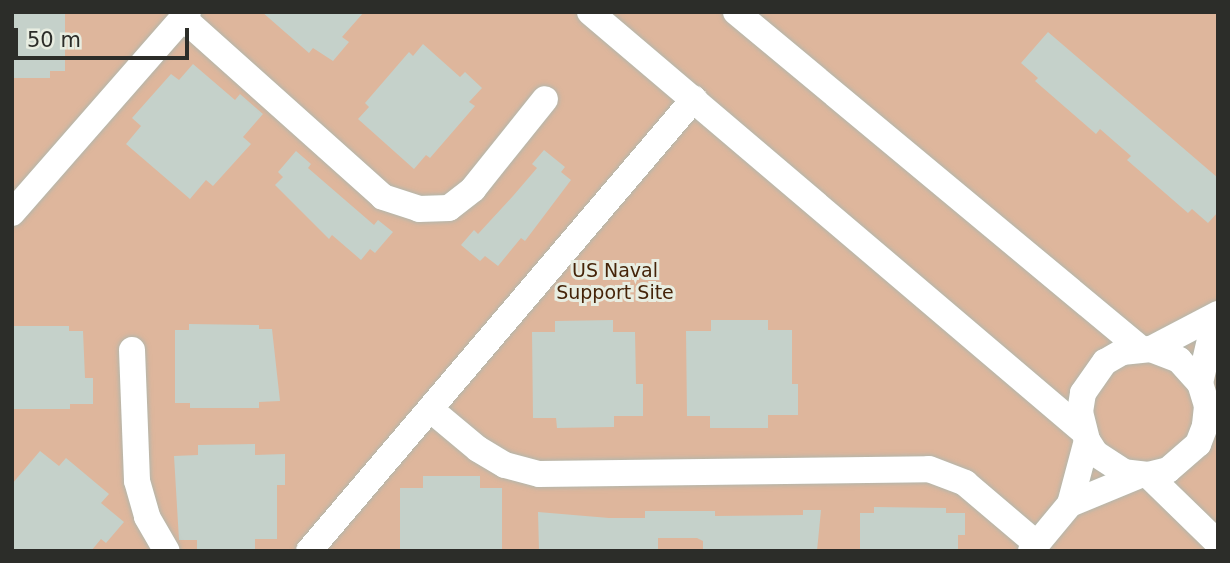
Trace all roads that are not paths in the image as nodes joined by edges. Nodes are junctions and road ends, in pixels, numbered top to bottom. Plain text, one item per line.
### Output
1 (590, 12) edge
2 (736, 12) edge
3 (185, 15) edge
4 (545, 99) dead end
5 (694, 99) junction
6 (12, 213) edge
7 (1216, 316) edge
8 (1146, 349) junction
9 (132, 350) dead end
10 (1208, 401) edge
11 (430, 409) junction
12 (1085, 435) junction
13 (1144, 475) junction
14 (1069, 504) junction
15 (1218, 543) edge
16 (1034, 547) edge
17 (167, 551) edge
18 (310, 551) edge

1 - 5 street
2 - 8 street
3 - 4 street
3 - 6 street
5 - 11 street
5 - 12 street
7 - 8 street
7 - 10 street
8 - 10 street
8 - 12 street
9 - 17 street
10 - 13 street
11 - 16 street
11 - 18 street
12 - 13 street
12 - 14 street
13 - 14 street
13 - 15 street
14 - 16 street

